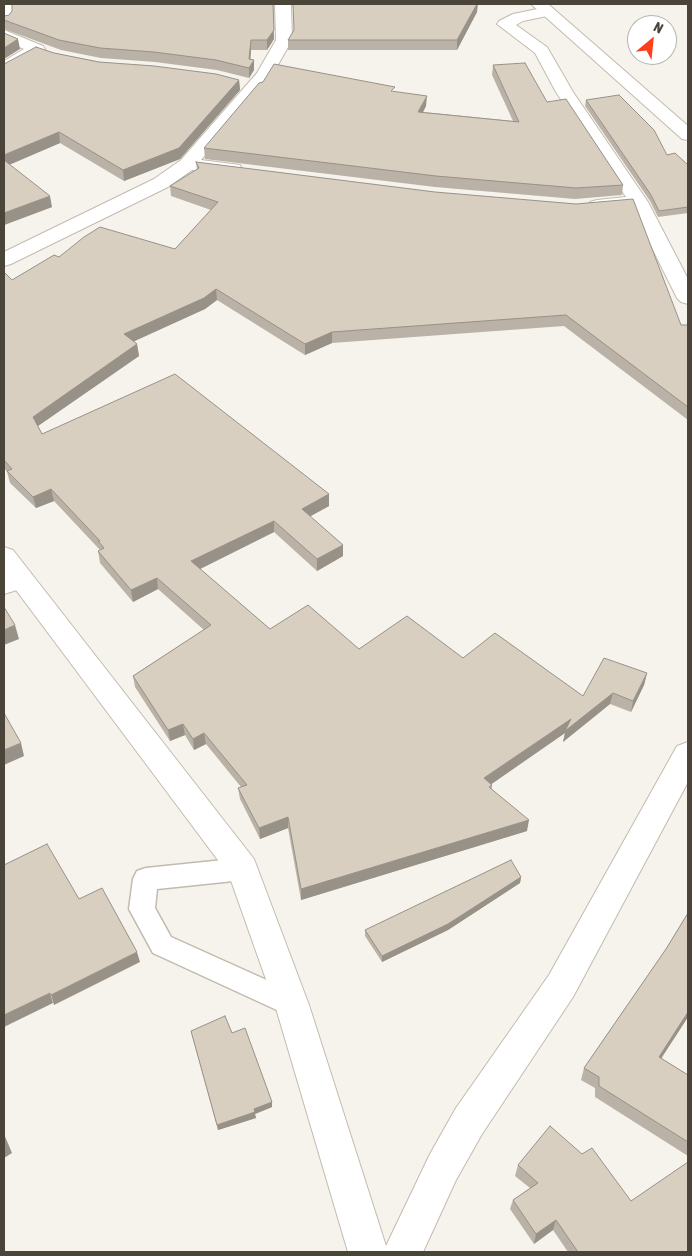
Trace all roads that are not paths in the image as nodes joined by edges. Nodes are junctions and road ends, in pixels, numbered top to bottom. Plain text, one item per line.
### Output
1 (4, 4) edge
2 (283, 4) edge
3 (543, 8) edge
4 (4, 20) edge
5 (4, 35) edge
6 (4, 68) edge
7 (236, 82) edge
8 (256, 87) junction
9 (688, 135) edge
10 (188, 164) junction
11 (247, 171) edge
12 (638, 202) junction
13 (575, 207) edge
14 (4, 260) edge
15 (688, 298) edge
16 (9, 573) edge
17 (688, 754) edge
18 (243, 869) junction
19 (292, 1006) junction
20 (368, 1252) edge
21 (403, 1252) edge

1 - 4 street
2 - 8 street
3 - 9 street
3 - 12 street
5 - 6 street
7 - 8 street
8 - 10 street
10 - 11 street
10 - 14 street
12 - 13 street
12 - 15 street
16 - 18 street
17 - 21 street
18 - 19 street
18 - 19 lane
19 - 20 street

